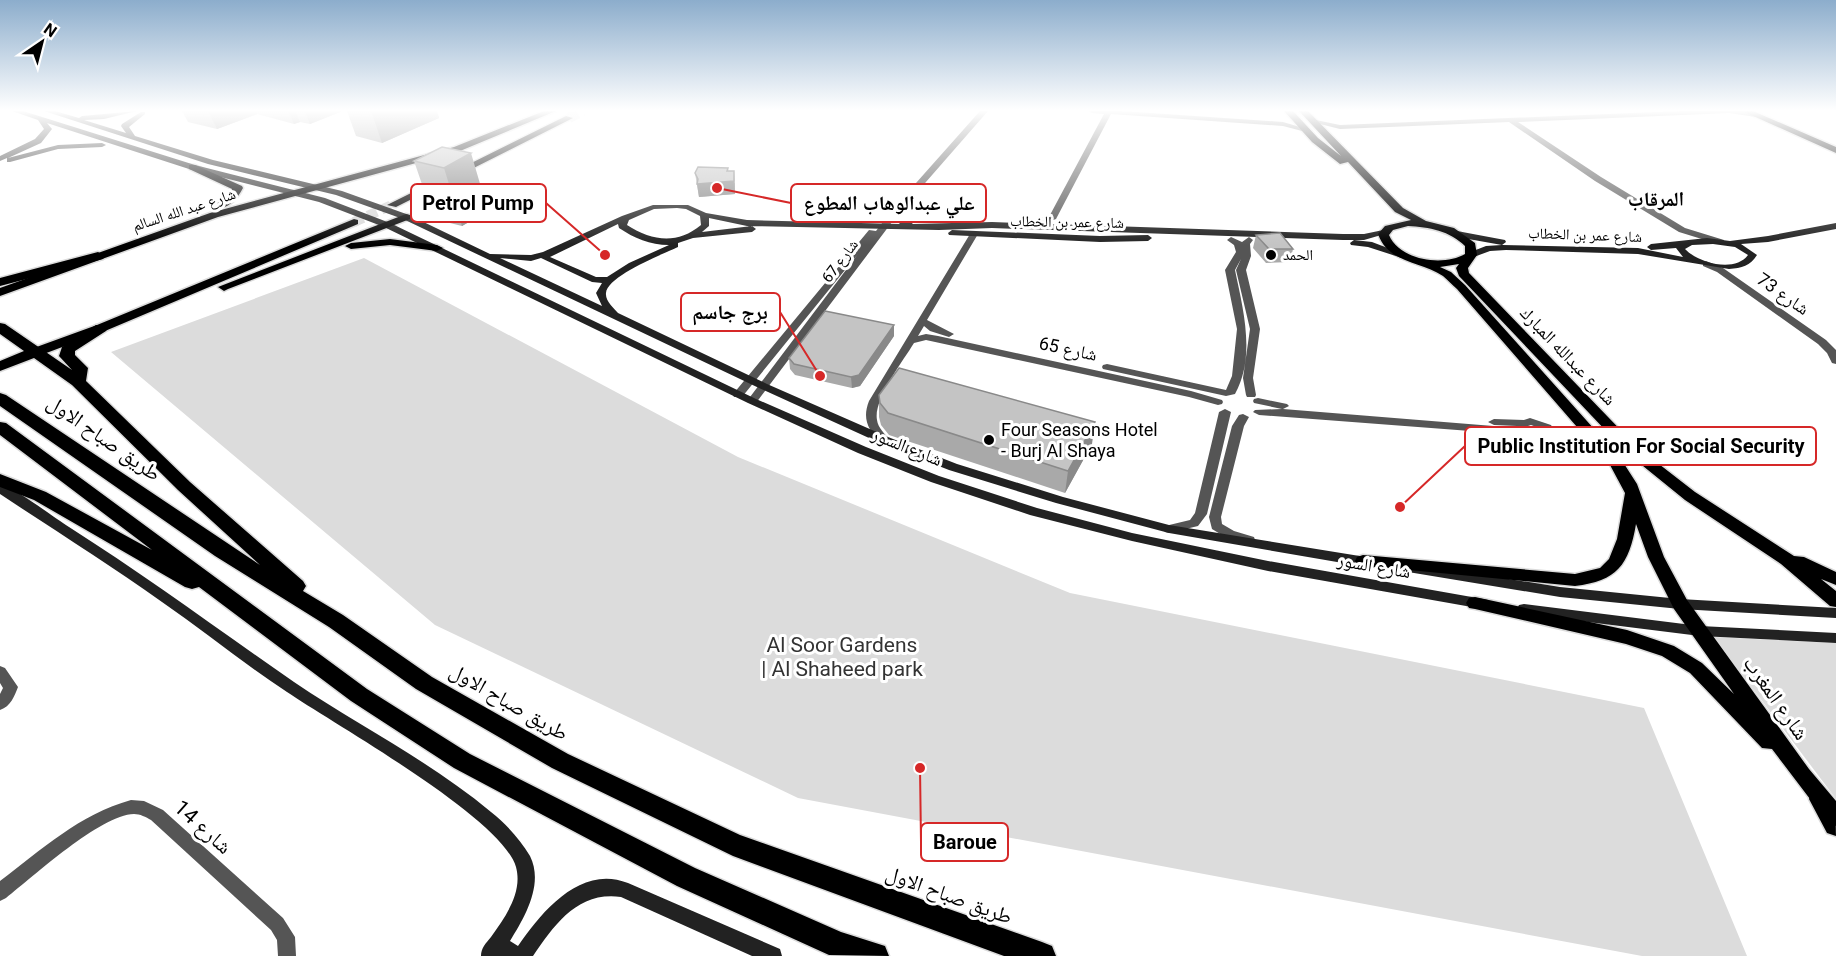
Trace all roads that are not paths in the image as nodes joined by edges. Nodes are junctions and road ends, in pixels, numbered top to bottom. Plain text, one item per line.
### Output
1 (26, 156) edge
2 (154, 156) edge
3 (191, 156) edge
4 (432, 156) edge
5 (492, 156) edge
6 (943, 156) edge
7 (1086, 156) edge
8 (1336, 156) edge
9 (1345, 156) edge
10 (1564, 156) edge
11 (10, 160) dead end
12 (192, 167) junction
13 (316, 187) junction
14 (294, 193) junction
15 (392, 205) tunnel mouth
16 (895, 212) junction
17 (704, 216) junction
18 (406, 217) junction
19 (1053, 217) junction
20 (625, 218) junction
21 (354, 222) tunnel mouth
22 (387, 225) junction
23 (992, 225) junction
24 (732, 226) junction
25 (1029, 226) junction
26 (1433, 226) junction
27 (911, 227) junction
28 (1069, 227) junction
29 (1831, 227) edge
30 (1096, 228) junction
31 (879, 229) junction
32 (1387, 229) junction
33 (1682, 230) junction
34 (1836, 233) edge
35 (974, 234) junction
36 (1457, 234) junction
37 (994, 235) junction
38 (689, 238) junction
39 (144, 239) junction
40 (1100, 239) junction
41 (1231, 240) junction
42 (1249, 240) junction
43 (1723, 242) junction
44 (1686, 244) junction
45 (437, 248) junction
46 (480, 253) junction
47 (546, 254) junction
48 (1753, 255) junction
49 (98, 256) junction
50 (1408, 257) junction
51 (1470, 257) junction
52 (1701, 263) junction
53 (288, 264) junction
54 (1729, 270) junction
55 (609, 280) junction
56 (0, 282) edge
57 (0, 292) edge
58 (615, 316) junction
59 (118, 321) junction
60 (922, 321) junction
61 (101, 328) junction
62 (3, 329) edge
63 (910, 341) junction
64 (1822, 342) junction
65 (1836, 349) edge
66 (36, 352) junction
67 (1836, 361) edge
68 (1, 364) edge
69 (1836, 367) edge
70 (750, 380) junction
71 (78, 382) junction
72 (763, 386) junction
73 (1229, 392) junction
74 (738, 395) junction
75 (0, 398) edge
76 (752, 401) junction
77 (1256, 403) junction
78 (1222, 407) junction
79 (1243, 417) junction
80 (0, 427) edge
81 (1524, 428) dead end
82 (884, 440) junction
83 (0, 480) edge
84 (0, 488) edge
85 (1632, 492) junction
86 (1169, 529) junction
87 (1743, 531) junction
88 (1270, 548) junction
89 (1363, 561) junction
90 (1836, 579) edge
91 (1836, 601) edge
92 (1475, 603) junction
93 (1680, 604) junction
94 (1836, 613) edge
95 (248, 614) junction
96 (336, 621) junction
97 (1700, 631) junction
98 (1836, 638) edge
99 (0, 672) edge
100 (0, 704) edge
101 (1802, 775) junction
102 (1828, 808) edge
103 (1836, 825) edge
104 (0, 892) edge
105 (839, 945) junction
106 (1013, 946) junction
107 (488, 955) edge
108 (287, 956) edge
109 (514, 956) edge
110 (522, 956) edge
111 (773, 956) edge
112 (867, 956) edge
113 (875, 956) edge
114 (1042, 956) edge
115 (1055, 956) edge

1 - 11 main road
2 - 12 main road, شارع السور
3 - 13 main road, شارع السور
4 - 13 main road, شارع عبد الله السالم
5 - 15 main road
6 - 16 street, شارع 67
7 - 19 street
8 - 32 main road
9 - 26 main road
10 - 33 street
12 - 14 main road, شارع السور
12 - 39 main road
13 - 14 main road, شارع عبد الله السالم
13 - 18 main road, شارع السور
14 - 22 main road, شارع السور
14 - 39 main road, شارع عبد الله السالم
16 - 27 main road
16 - 31 street, شارع 67
17 - 20 main road, شارع عمر بن الخطاب
17 - 24 main road, شارع عمر بن الخطاب
17 - 38 main road
18 - 22 main road
18 - 46 main road, شارع السور
19 - 25 street
19 - 28 street
20 - 38 main road
20 - 47 main road
21 - 59 main road
22 - 45 main road, شارع السور
22 - 53 main road
23 - 25 main road, شارع عمر بن الخطاب
23 - 27 main road, شارع عمر بن الخطاب
23 - 37 main road
24 - 31 main road, شارع عمر بن الخطاب
24 - 38 main road, شارع عمر بن الخطاب
25 - 28 main road, شارع عمر بن الخطاب
26 - 32 main road
26 - 36 main road
27 - 31 main road, شارع عمر بن الخطاب
28 - 30 main road, شارع عمر بن الخطاب
29 - 34 main road
29 - 43 main road
30 - 32 main road, شارع عمر بن الخطاب
30 - 40 main road
31 - 35 main road, شارع عمر بن الخطاب
31 - 70 street, شارع 67
31 - 72 street, شارع 67
32 - 50 main road
33 - 43 street
33 - 44 street
34 - 48 main road
35 - 37 main road, شارع عمر بن الخطاب
35 - 60 street
36 - 44 main road, شارع عمر بن الخطاب
36 - 51 main road
37 - 40 main road, شارع عمر بن الخطاب
38 - 55 main road, شارع عمر بن الخطاب
39 - 49 main road, شارع عبد الله السالم
40 - 41 main road, شارع عمر بن الخطاب
41 - 42 main road, شارع عمر بن الخطاب
41 - 73 street
42 - 50 main road, شارع عمر بن الخطاب
42 - 77 street
43 - 44 main road, شارع عمر بن الخطاب
43 - 48 main road
44 - 52 main road
45 - 53 main road
45 - 74 main road, شارع السور
46 - 47 main road
46 - 58 main road, شارع السور
47 - 55 main road
48 - 54 main road
49 - 56 highway
49 - 57 main road, شارع عبد الله السالم
50 - 51 main road
50 - 85 main road, شارع عبدالله المبارك
51 - 52 main road, شارع عمر بن الخطاب
51 - 87 main road, شارع عبدالله المبارك
52 - 54 street, شارع 73
53 - 59 main road
54 - 64 street, شارع 73
55 - 58 main road
58 - 70 main road, شارع السور
59 - 61 main road
60 - 63 street
60 - 73 street, شارع 65
61 - 66 main road
61 - 71 highway
62 - 66 highway
62 - 68 highway
63 - 78 street, شارع 65
63 - 82 street
64 - 65 street, شارع 73
64 - 67 street, شارع 73
66 - 68 highway
66 - 71 highway
67 - 69 street
70 - 72 main road, شارع السور
70 - 74 street, شارع 67
71 - 96 highway
72 - 76 street, شارع 67
72 - 82 main road, شارع السور
73 - 77 street, شارع 65
73 - 78 street
74 - 76 main road, شارع السور
75 - 96 highway, طريق صباح الاول
76 - 92 main road, شارع السور
77 - 79 street
77 - 81 street
78 - 79 street, شارع 65
78 - 86 street
79 - 88 street
80 - 95 highway
82 - 86 main road, شارع السور
83 - 95 highway
84 - 107 main road
85 - 89 main road
85 - 93 main road, شارع عبدالله المبارك
86 - 88 main road, شارع السور
87 - 90 main road
87 - 91 main road, شارع عبدالله المبارك
88 - 89 main road, شارع السور
89 - 93 main road, شارع السور
92 - 97 main road, شارع السور
92 - 101 main road
93 - 94 main road, شارع السور
93 - 97 main road, شارع المغرب
95 - 105 highway
96 - 106 highway, طريق صباح الاول
97 - 98 main road, شارع السور
97 - 101 main road, شارع المغرب
99 - 100 street
101 - 102 main road, شارع المغرب
102 - 103 highway
104 - 108 street, شارع 14
105 - 112 highway
105 - 113 highway
106 - 114 highway, طريق صباح الاول
106 - 115 highway
107 - 109 main road
110 - 111 main road

